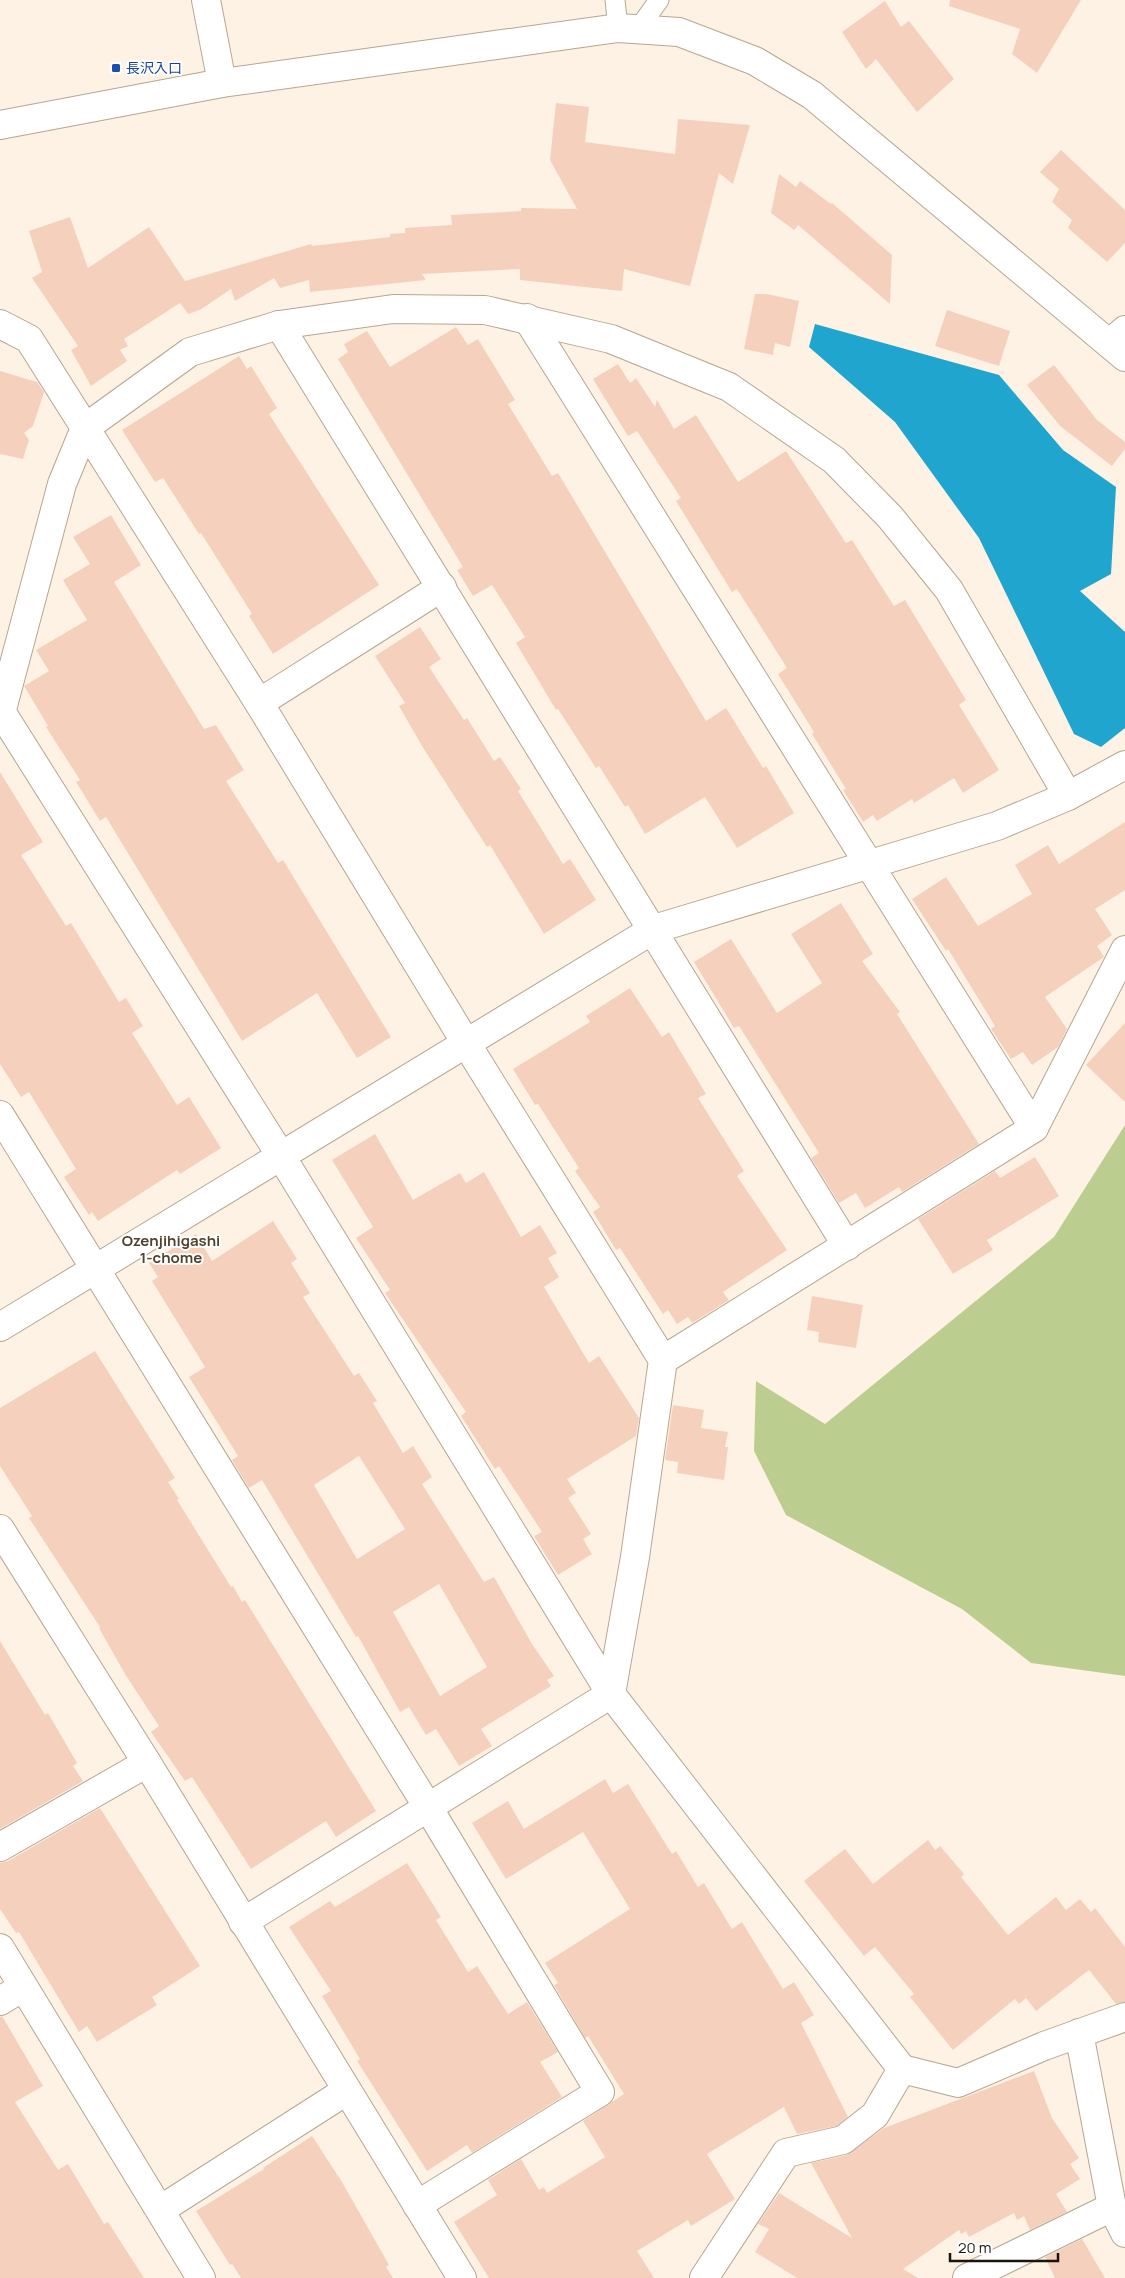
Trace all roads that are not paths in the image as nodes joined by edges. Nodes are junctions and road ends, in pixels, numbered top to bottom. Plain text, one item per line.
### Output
1 (206, 0) edge
2 (615, 0) edge
3 (659, 0) edge
4 (628, 28) junction
5 (222, 83) junction
6 (0, 124) edge
7 (527, 318) junction
8 (0, 324) edge
9 (279, 325) junction
10 (1120, 344) edge
11 (85, 428) junction
12 (442, 587) junction
13 (259, 702) junction
14 (1, 715) edge
15 (1125, 765) edge
16 (1068, 796) junction
17 (870, 865) junction
18 (654, 929) junction
19 (1125, 950) edge
20 (466, 1043) junction
21 (0, 1115) edge
22 (1034, 1128) junction
23 (281, 1156) junction
24 (847, 1246) junction
25 (95, 1269) junction
26 (0, 1327) edge
27 (663, 1360) junction
28 (0, 1529) edge
29 (611, 1694) junction
30 (147, 1764) junction
31 (429, 1809) junction
32 (0, 1847) edge
33 (243, 1922) junction
34 (0, 1948) edge
35 (23, 1987) junction
36 (0, 2001) edge
37 (1125, 2017) edge
38 (1079, 2033) junction
39 (902, 2069) junction
40 (346, 2091) junction
41 (417, 2205) junction
42 (1112, 2207) junction
43 (160, 2210) junction
44 (1125, 2233) edge
45 (201, 2278) edge
46 (462, 2278) edge
47 (704, 2278) edge
48 (968, 2278) edge

1 - 5 street
2 - 4 lane
3 - 4 lane
4 - 5 street
4 - 10 street
5 - 6 street
7 - 9 street
7 - 16 street
7 - 17 street
8 - 11 street
9 - 11 street
9 - 12 street
11 - 13 street
11 - 14 street
12 - 13 street
12 - 18 street
13 - 20 street
14 - 23 street
15 - 16 street
16 - 17 street
17 - 18 street
17 - 22 street
18 - 20 street
18 - 24 street
19 - 22 street
20 - 23 street
20 - 27 street
21 - 25 street
22 - 24 street
23 - 25 street
23 - 29 street
24 - 27 street
25 - 26 street
25 - 31 street
27 - 29 street
28 - 30 street
29 - 31 street
29 - 39 street
30 - 32 street
30 - 33 street
31 - 33 street
31 - 41 street
33 - 40 street
34 - 35 street
35 - 36 street
35 - 43 street
37 - 38 street
38 - 39 street
38 - 42 street
39 - 47 street
40 - 41 street
40 - 43 street
41 - 46 street
42 - 44 street
42 - 48 street
43 - 45 street

